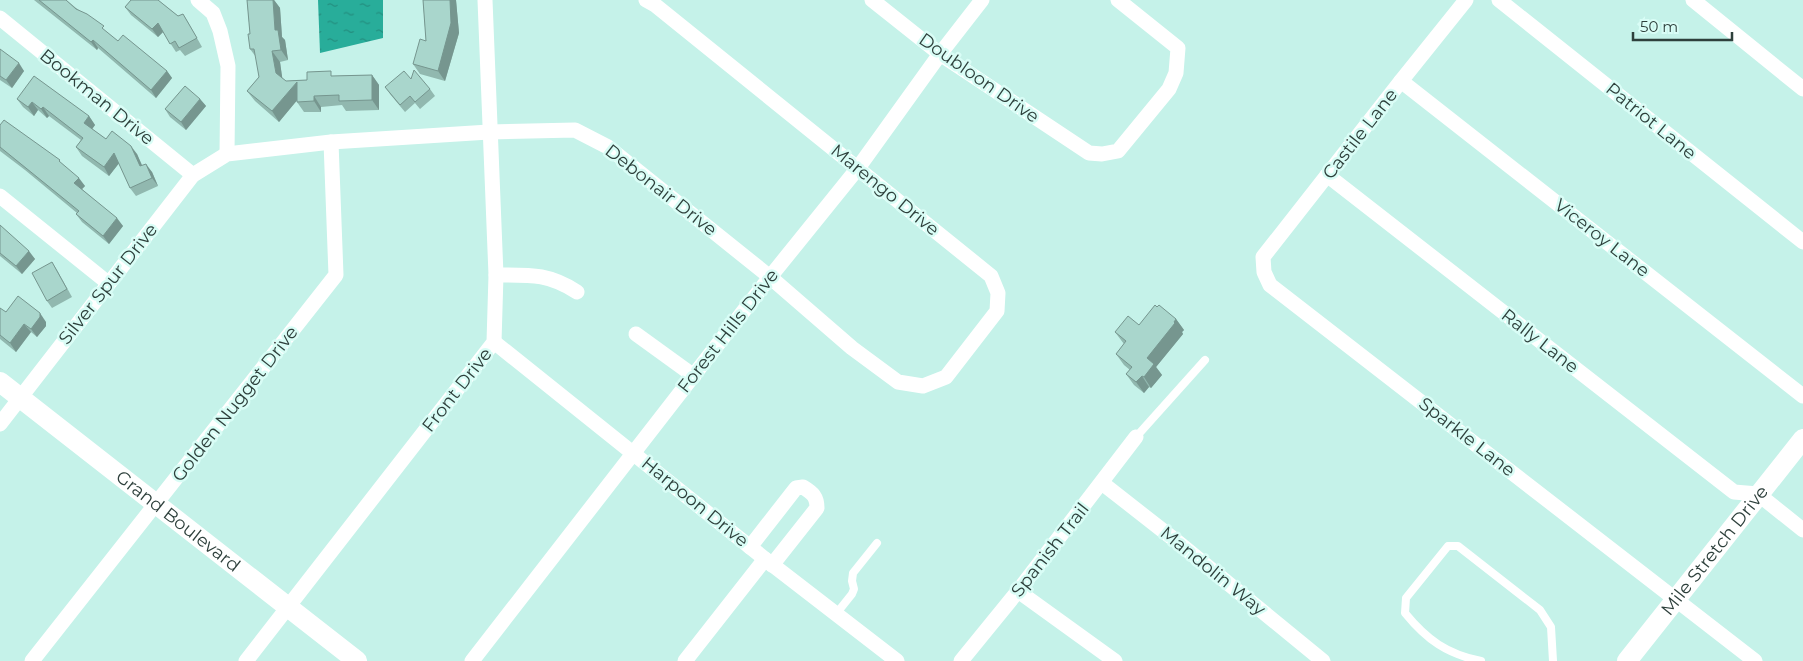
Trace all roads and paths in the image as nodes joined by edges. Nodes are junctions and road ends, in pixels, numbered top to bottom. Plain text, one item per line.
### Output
1 (198, 0) edge
2 (484, 0) edge
3 (646, 0) edge
4 (872, 0) edge
5 (982, 0) edge
6 (1118, 0) edge
7 (1466, 0) edge
8 (1499, 0) edge
9 (1693, 0) edge
10 (0, 18) edge
11 (940, 54) junction
12 (1401, 81) junction
13 (1803, 89) edge
14 (489, 132) junction
15 (331, 142) junction
16 (227, 154) junction
17 (858, 168) junction
18 (193, 175) junction
19 (1327, 175) junction
20 (0, 196) edge
21 (1803, 242) edge
22 (1264, 272) joint
23 (496, 274) junction
24 (770, 277) junction
25 (108, 283) junction
26 (577, 292) dead end
27 (636, 334) dead end
28 (494, 342) junction
29 (1205, 360) dead end
30 (694, 376) junction
31 (0, 382) edge
32 (898, 382) joint
33 (1803, 396) edge
34 (20, 398) junction
35 (0, 424) edge
36 (1136, 436) joint
37 (1803, 439) edge
38 (633, 453) junction
39 (1102, 483) junction
40 (1758, 494) junction
41 (155, 505) junction
42 (1803, 530) edge
43 (877, 544) dead end
44 (750, 547) junction
45 (768, 562) junction
46 (1018, 591) junction
47 (1675, 599) junction
48 (287, 607) junction
49 (836, 614) junction
50 (32, 661) edge
51 (246, 661) edge
52 (357, 661) edge
53 (472, 661) edge
54 (685, 661) edge
55 (897, 661) edge
56 (961, 661) edge
57 (1115, 661) edge
58 (1322, 661) edge
59 (1481, 661) edge
60 (1553, 661) edge
61 (1626, 661) edge
62 (1755, 661) edge

1 - 16 street
2 - 14 street, Front Drive
3 - 17 street, Marengo Drive
4 - 11 street, Doubloon Drive
5 - 11 street, Forest Hills Drive
6 - 11 street, Doubloon Drive
7 - 12 street, Castile Lane
8 - 21 street, Patriot Lane
9 - 13 street
10 - 18 street, Bookman Drive
11 - 17 street, Forest Hills Drive
12 - 19 street, Castile Lane
12 - 33 street, Viceroy Lane
14 - 15 street, Debonair Drive
14 - 23 street, Front Drive
14 - 24 street, Debonair Drive
15 - 16 street, Debonair Drive
15 - 41 street, Golden Nugget Drive
16 - 18 street, Silver Spur Drive
17 - 24 street, Forest Hills Drive
17 - 32 street, Marengo Drive
18 - 25 street, Silver Spur Drive
19 - 22 street, Castile Lane
19 - 40 street, Rally Lane
20 - 25 street
22 - 47 street, Sparkle Lane
23 - 26 street
23 - 28 street, Front Drive
24 - 30 street, Forest Hills Drive
24 - 32 street, Debonair Drive
25 - 34 street, Silver Spur Drive
27 - 30 street
28 - 38 street, Harpoon Drive
28 - 48 street, Front Drive
29 - 36 lane
30 - 38 street, Forest Hills Drive
31 - 34 street, Grand Boulevard
34 - 35 street, Silver Spur Drive
34 - 41 street, Grand Boulevard
36 - 39 street, Spanish Trail
37 - 40 street, Mile Stretch Drive
38 - 44 street, Harpoon Drive
38 - 53 street, Forest Hills Drive
39 - 46 street, Spanish Trail
39 - 58 street, Mandolin Way
40 - 42 street
40 - 47 street, Mile Stretch Drive
41 - 48 street, Grand Boulevard
41 - 50 street, Golden Nugget Drive
43 - 49 lane
44 - 45 street, Harpoon Drive
44 - 45 street
45 - 49 street, Harpoon Drive
45 - 54 street
46 - 56 street, Spanish Trail
46 - 57 street
47 - 61 street, Mile Stretch Drive
47 - 62 street, Sparkle Lane
48 - 51 street, Front Drive
48 - 52 street, Grand Boulevard
49 - 55 street, Harpoon Drive
59 - 60 lane

